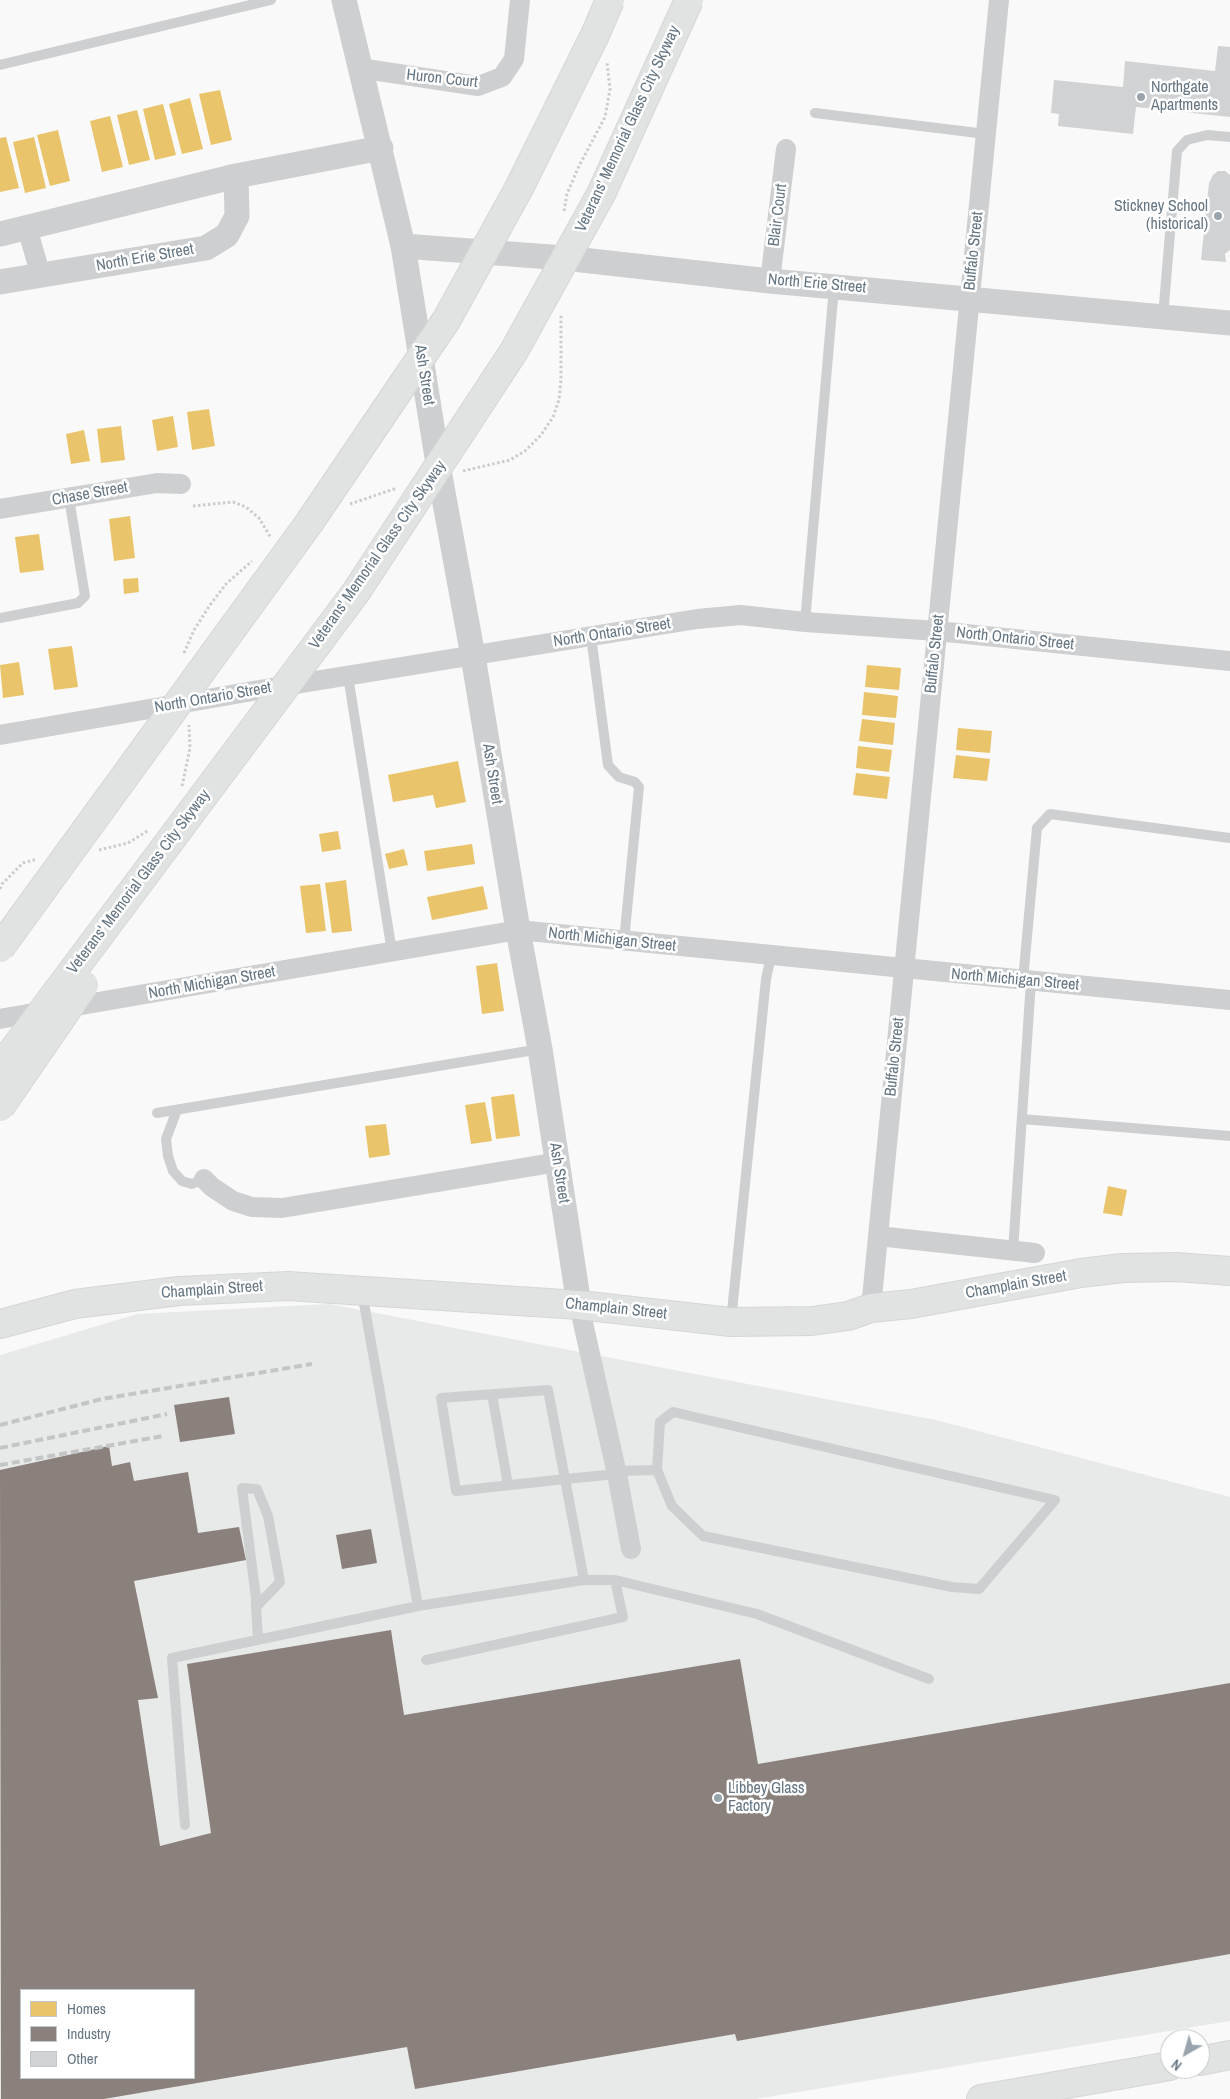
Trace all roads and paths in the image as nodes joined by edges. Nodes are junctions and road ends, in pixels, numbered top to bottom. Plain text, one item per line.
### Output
1 (271, 0) edge
2 (344, 0) edge
3 (520, 0) edge
4 (610, 0) edge
5 (689, 0) edge
6 (999, 0) edge
7 (607, 61) dead end
8 (0, 65) edge
9 (360, 68) junction
10 (815, 113) dead end
11 (986, 134) junction
12 (1230, 137) edge
13 (381, 148) junction
14 (786, 149) dead end
15 (236, 176) junction
16 (564, 215) dead end
17 (27, 228) junction
18 (0, 234) edge
19 (403, 246) junction
20 (41, 276) junction
21 (770, 281) junction
22 (0, 282) edge
23 (834, 286) junction
24 (970, 297) junction
25 (560, 307) dead end
26 (1163, 316) junction
27 (1230, 323) edge
28 (460, 471) dead end
29 (181, 484) dead end
30 (69, 498) junction
31 (193, 506) dead end
32 (0, 509) edge
33 (274, 544) dead end
34 (356, 592) junction
35 (0, 618) edge
36 (805, 622) junction
37 (937, 631) junction
38 (591, 636) junction
39 (473, 656) junction
40 (1230, 661) edge
41 (348, 676) junction
42 (0, 735) edge
43 (1230, 838) edge
44 (518, 930) junction
45 (624, 941) junction
46 (0, 948) edge
47 (392, 952) junction
48 (771, 956) junction
49 (904, 969) junction
50 (1027, 981) junction
51 (1230, 1000) edge
52 (0, 1019) edge
53 (540, 1050) junction
54 (0, 1068) edge
55 (0, 1107) edge
56 (177, 1110) junction
57 (157, 1113) dead end
58 (1022, 1119) junction
59 (1230, 1136) edge
60 (558, 1162) junction
61 (204, 1179) joint
62 (878, 1236) junction
63 (1013, 1250) junction
64 (1035, 1253) dead end
65 (1230, 1271) edge
66 (361, 1289) junction
67 (579, 1305) junction
68 (871, 1308) junction
69 (731, 1322) junction
70 (0, 1324) edge
71 (492, 1394) junction
72 (657, 1470) junction
73 (617, 1472) junction
74 (565, 1479) junction
75 (508, 1485) junction
76 (631, 1549) dead end
77 (584, 1580) junction
78 (615, 1580) junction
79 (418, 1606) junction
80 (256, 1607) junction
81 (258, 1639) junction
82 (426, 1660) dead end
83 (929, 1679) dead end
84 (185, 1825) dead end
85 (1230, 2056) edge
86 (1210, 2059) edge
87 (1160, 2068) edge
88 (981, 2099) edge

1 - 8 lane
2 - 9 street, Ash Street
3 - 9 street, Huron Court
4 - 46 main road, bridge
5 - 34 main road, Veterans' Memorial Glass City Skyway, bridge
6 - 11 street, Buffalo Street
7 - 16 path
9 - 13 street, Ash Street
10 - 11 lane
11 - 24 street, Buffalo Street
12 - 26 lane
13 - 15 street
13 - 19 street, Ash Street
14 - 21 street, Blair Court
15 - 17 street
15 - 20 street, North Erie Street
17 - 18 street
17 - 20 street
19 - 21 street, North Erie Street
19 - 39 street, Ash Street
20 - 22 street, North Erie Street
21 - 23 street, North Erie Street
23 - 24 street, North Erie Street
23 - 36 lane
24 - 26 street, North Erie Street
24 - 37 street, Buffalo Street
25 - 28 path
26 - 27 street, North Erie Street
29 - 30 street, Chase Street
30 - 32 street, Chase Street
30 - 35 lane
31 - 33 path
34 - 54 main road, Veterans' Memorial Glass City Skyway, bridge
34 - 55 main road, bridge
36 - 37 street, North Ontario Street
36 - 38 street, North Ontario Street
37 - 40 street, North Ontario Street
37 - 49 street, Buffalo Street
38 - 39 street, North Ontario Street
38 - 45 lane
39 - 41 street, North Ontario Street
39 - 44 street, Ash Street
41 - 42 street, North Ontario Street
41 - 47 lane
43 - 50 lane
44 - 45 street, North Michigan Street
44 - 47 street, North Michigan Street
44 - 53 street, Ash Street
45 - 48 street, North Michigan Street
47 - 52 street, North Michigan Street
48 - 49 street, North Michigan Street
48 - 69 lane
49 - 50 street, North Michigan Street
49 - 62 street, Buffalo Street
50 - 51 street, North Michigan Street
50 - 58 lane
53 - 56 lane
53 - 60 street, Ash Street
56 - 57 lane
56 - 61 lane
58 - 59 lane
58 - 63 lane
60 - 61 street
60 - 67 street, Ash Street
62 - 63 street, Champlain Street
62 - 68 street, Buffalo Street
63 - 64 street, Champlain Street
65 - 68 main road, Champlain Street
66 - 67 main road, Champlain Street
66 - 70 main road, Champlain Street
66 - 79 lane
67 - 69 main road, Champlain Street
67 - 73 street, Ash Street
68 - 69 main road, Champlain Street
71 - 74 lane
71 - 75 lane
71 - 75 lane
72 - 72 lane
72 - 73 lane
73 - 74 lane
73 - 76 street, Ash Street
74 - 75 lane
74 - 77 lane
77 - 78 lane
77 - 79 lane
78 - 82 lane
78 - 83 lane
79 - 81 lane
80 - 80 lane
80 - 81 lane
81 - 84 lane
85 - 86 main road
87 - 88 main road

